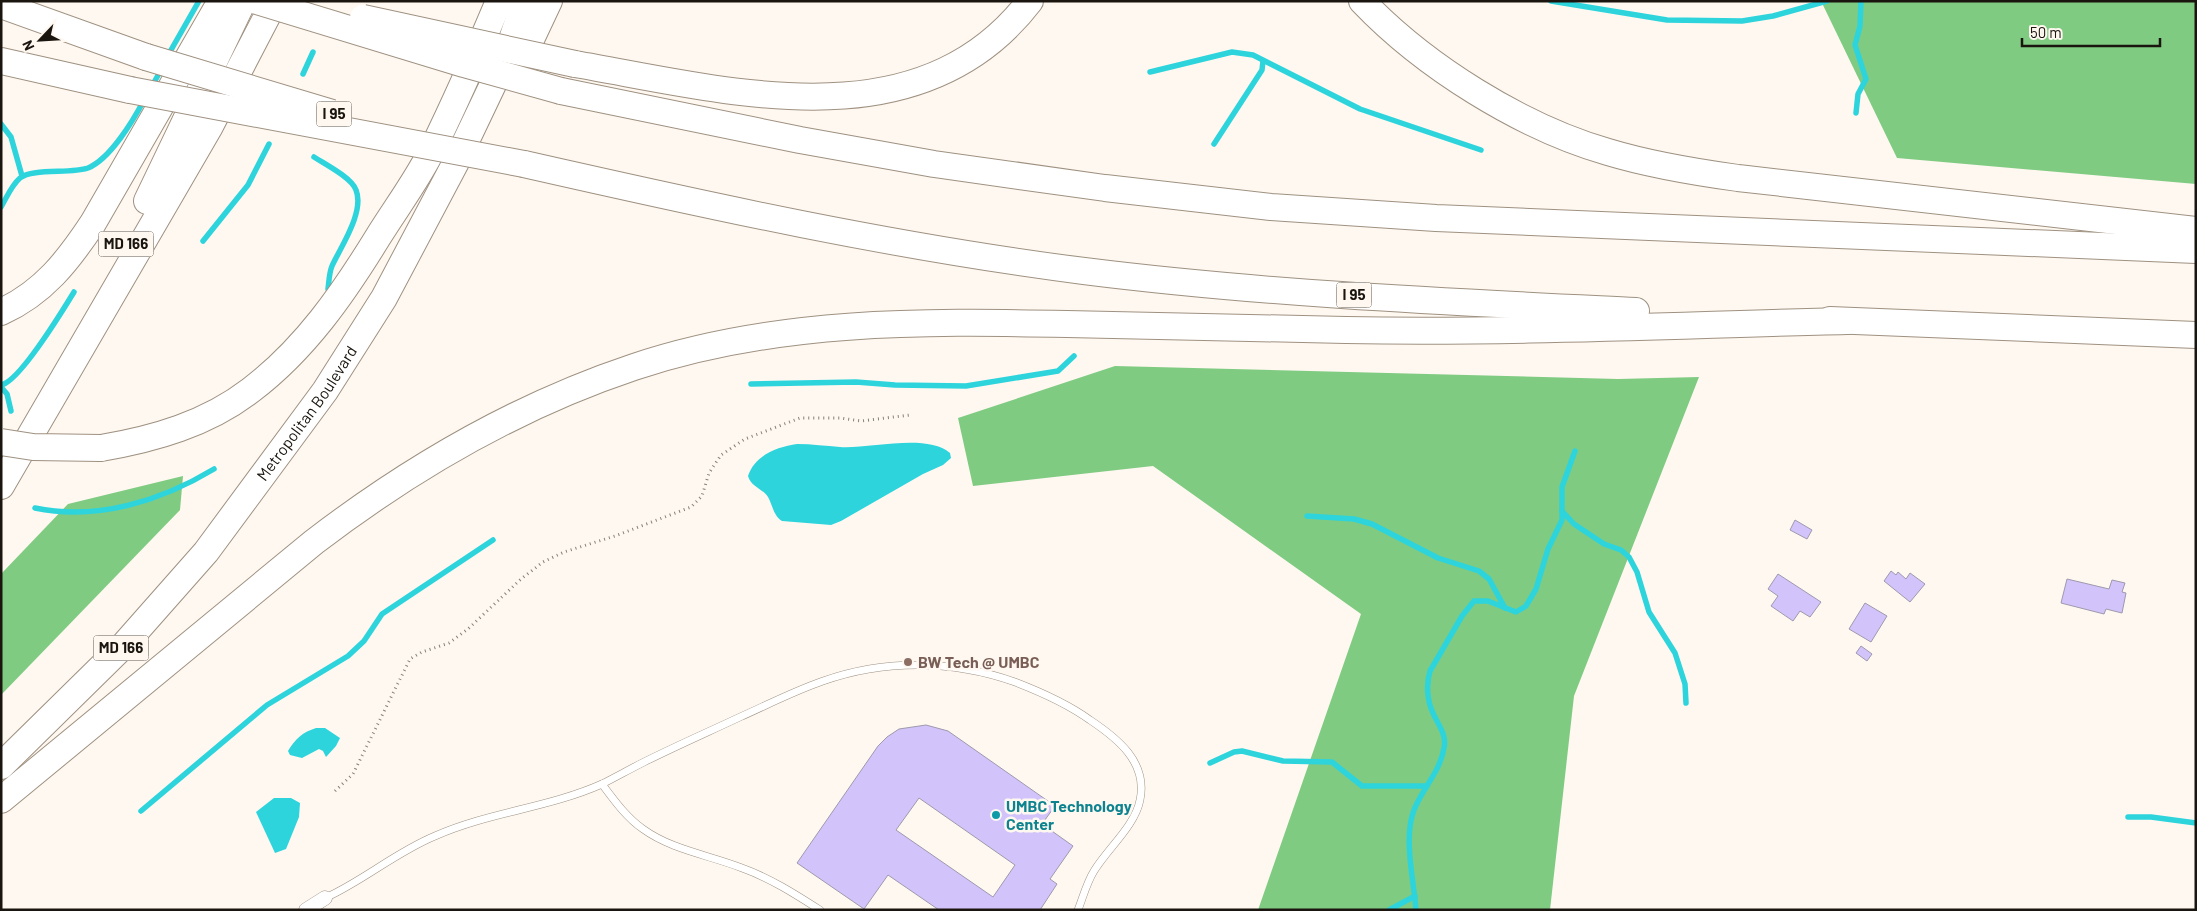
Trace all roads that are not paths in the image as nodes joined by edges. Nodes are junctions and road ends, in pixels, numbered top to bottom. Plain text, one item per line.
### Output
1 (220, 1) edge
2 (243, 1) edge
3 (257, 1) edge
4 (275, 1) edge
5 (289, 1) edge
6 (499, 1) edge
7 (525, 1) edge
8 (549, 1) edge
9 (1030, 1) edge
10 (1362, 1) edge
11 (1, 5) edge
12 (1, 60) edge
13 (524, 164) junction
14 (2196, 230) edge
15 (2196, 250) edge
16 (1, 312) edge
17 (1847, 321) junction
18 (2196, 335) edge
19 (325, 391) junction
20 (1, 442) edge
21 (1, 484) edge
22 (1, 766) edge
23 (602, 784) junction
24 (1, 800) edge
25 (325, 898) joint
26 (306, 910) edge
27 (820, 910) edge
28 (1078, 910) edge

1 - 16 highway
2 - 21 highway, MD 166
3 - 15 highway, bridge
4 - 21 highway
5 - 9 highway, bridge
6 - 20 highway, bridge
7 - 19 highway, Metropolitan Boulevard / MD 166
8 - 19 highway
10 - 14 highway
11 - 13 highway, I 95, bridge
12 - 13 highway, bridge
13 - 17 highway, I 95
17 - 18 highway, I 95
17 - 24 highway
19 - 22 highway, Metropolitan Boulevard / MD 166
23 - 25 lane
23 - 27 lane
23 - 28 lane
25 - 26 street

